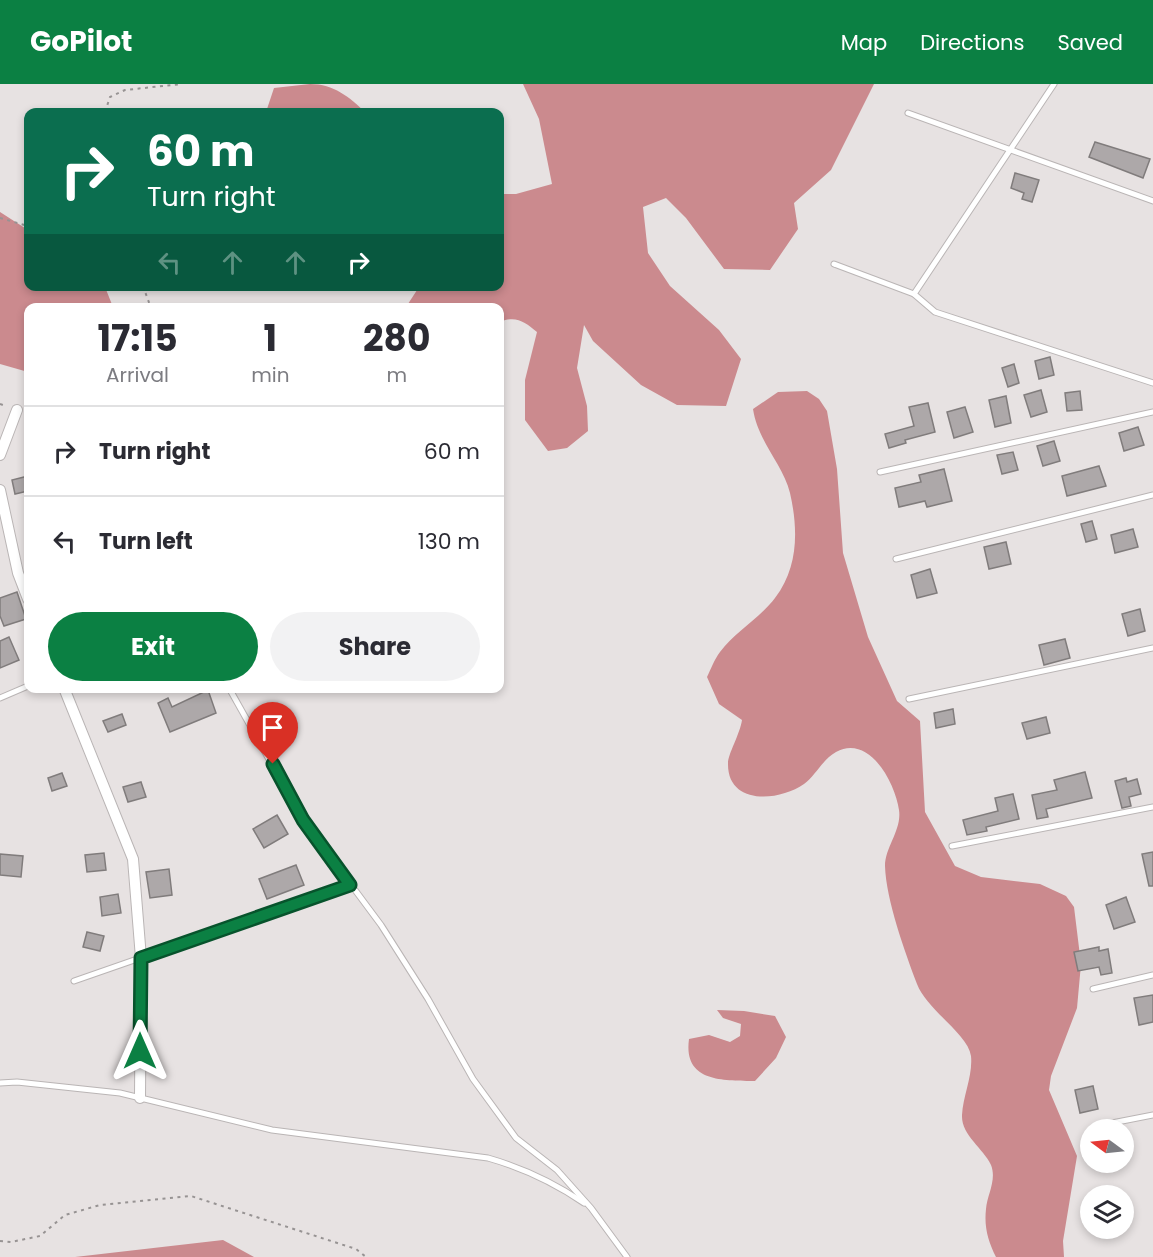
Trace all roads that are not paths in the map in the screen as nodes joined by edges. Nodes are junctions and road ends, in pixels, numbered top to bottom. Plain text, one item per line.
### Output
1 (1054, 84) edge
2 (908, 113) dead end
3 (1011, 148) junction
4 (1153, 201) edge
5 (834, 264) dead end
6 (914, 294) junction
7 (1153, 383) edge
8 (16, 410) dead end
9 (1153, 412) edge
10 (0, 455) edge
11 (880, 472) dead end
12 (0, 490) edge
13 (1153, 495) edge
14 (896, 559) dead end
15 (24, 589) edge
16 (1153, 648) edge
17 (24, 688) edge
18 (66, 693) edge
19 (232, 693) edge
20 (0, 698) edge
21 (909, 699) dead end
22 (1153, 807) edge
23 (952, 846) dead end
24 (350, 885) junction
25 (141, 958) junction
26 (1153, 975) edge
27 (74, 981) dead end
28 (1093, 989) dead end
29 (0, 1083) edge
30 (140, 1098) junction
31 (1153, 1115) edge
32 (1132, 1119) edge
33 (591, 1208) junction
34 (627, 1257) edge

1 - 3 lane
2 - 3 lane
3 - 4 lane
3 - 6 lane
5 - 6 lane
6 - 7 lane
8 - 10 street
9 - 11 lane
12 - 15 street
13 - 14 lane
16 - 21 lane
17 - 20 lane
18 - 25 street
19 - 24 lane
22 - 23 lane
24 - 25 lane
24 - 33 lane
25 - 27 lane
25 - 30 street
26 - 28 lane
29 - 30 lane
30 - 33 lane
31 - 32 lane
33 - 34 lane

